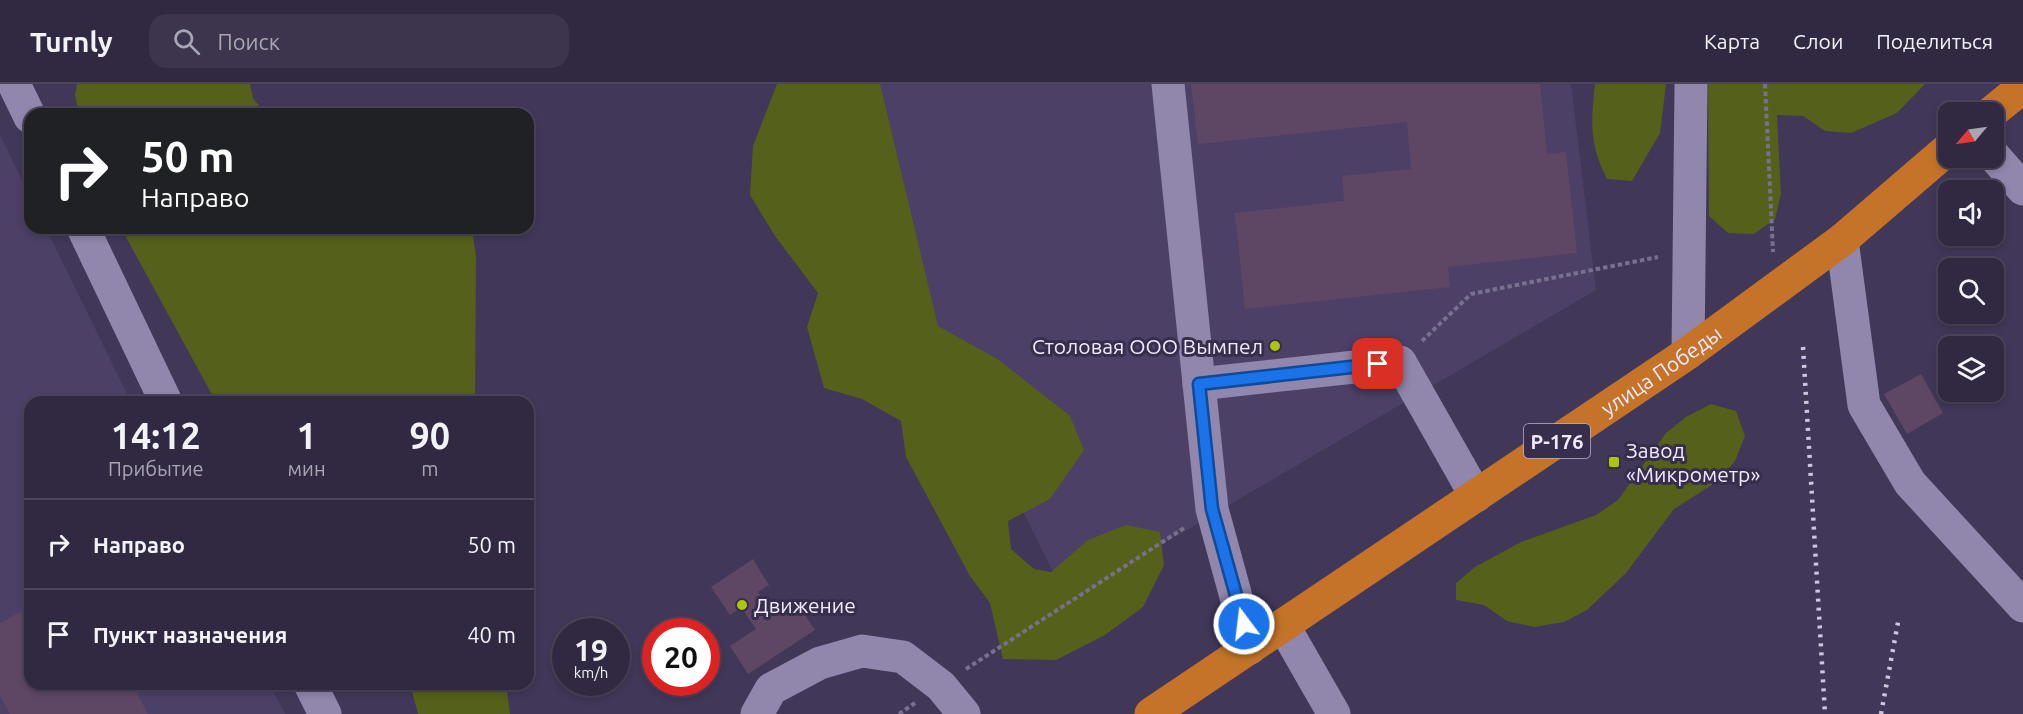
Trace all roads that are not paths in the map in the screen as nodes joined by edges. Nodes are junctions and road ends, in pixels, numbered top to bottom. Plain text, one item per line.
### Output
1 (14, 84) edge
2 (1168, 84) edge
3 (1691, 84) edge
4 (2023, 87) edge
5 (2004, 102) edge
6 (26, 108) edge
7 (1938, 157) edge
8 (2004, 167) edge
9 (2023, 189) edge
10 (86, 234) edge
11 (1842, 240) junction
12 (1688, 353) junction
13 (1199, 384) junction
14 (163, 396) edge
15 (1476, 496) junction
16 (2023, 606) edge
17 (1282, 626) junction
18 (1250, 648) junction
19 (313, 690) edge
20 (326, 714) edge
21 (757, 714) edge
22 (964, 714) edge
23 (1151, 714) edge
24 (1334, 714) edge

1 - 6 street
2 - 13 street
3 - 12 street
4 - 5 highway
7 - 11 highway, улица Победы / Р-176
8 - 9 street
10 - 14 street
11 - 12 highway, улица Победы / Р-176
11 - 16 street
12 - 15 highway, улица Победы / Р-176
13 - 15 street
13 - 18 street
15 - 17 highway, улица Победы / Р-176
17 - 18 highway, улица Победы / Р-176
17 - 24 street
18 - 23 highway, улица Победы / Р-176
19 - 20 street
21 - 22 street

